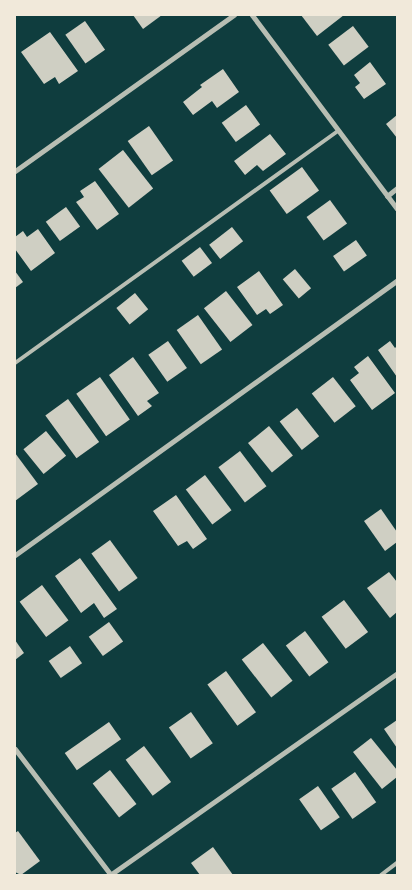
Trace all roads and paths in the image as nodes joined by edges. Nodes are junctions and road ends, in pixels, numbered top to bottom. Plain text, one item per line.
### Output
1 (234, 15) edge
2 (252, 15) edge
3 (338, 131) junction
4 (15, 171) edge
5 (397, 188) edge
6 (387, 196) junction
7 (397, 209) edge
8 (397, 280) edge
9 (15, 363) edge
10 (15, 555) edge
11 (397, 673) edge
12 (15, 749) edge
13 (397, 863) edge
14 (111, 875) edge
15 (381, 875) edge

1 - 4 street
2 - 3 street
3 - 6 street
3 - 9 lane
5 - 6 street
6 - 7 street
8 - 10 street
11 - 14 street
12 - 14 street
13 - 15 lane

